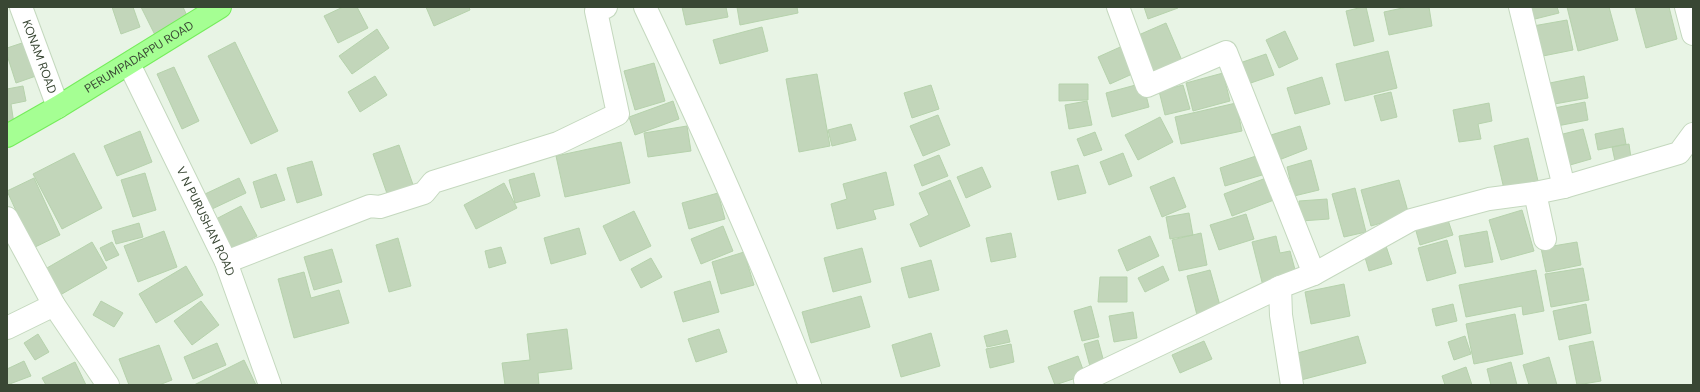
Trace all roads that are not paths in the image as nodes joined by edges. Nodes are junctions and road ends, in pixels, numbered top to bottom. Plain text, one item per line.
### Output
1 (21, 7) edge
2 (606, 7) edge
3 (645, 7) edge
4 (1118, 7) edge
5 (1520, 7) edge
6 (1686, 7) edge
7 (206, 11) edge
8 (1693, 34) edge
9 (129, 64) junction
10 (58, 107) junction
11 (1693, 134) edge
12 (7, 136) edge
13 (1564, 187) junction
14 (1535, 193) junction
15 (7, 218) edge
16 (1545, 239) dead end
17 (226, 262) junction
18 (1314, 274) junction
19 (1280, 287) junction
20 (54, 305) junction
21 (7, 328) edge
22 (108, 385) edge
23 (270, 385) edge
24 (810, 385) edge
25 (1086, 385) edge
26 (1292, 385) edge

1 - 10 street, KONAM ROAD
2 - 17 street
3 - 24 street
4 - 18 street
5 - 13 street
6 - 8 street
7 - 9 main road, PERUMPADAPPU ROAD
9 - 10 main road, PERUMPADAPPU ROAD
9 - 17 street, V N PURUSHAN ROAD
10 - 12 main road, PERUMPADAPPU ROAD
11 - 13 street
13 - 14 street
14 - 16 street
14 - 18 street
15 - 20 street
17 - 23 street, V N PURUSHAN ROAD
18 - 19 street
19 - 25 street
19 - 26 street
20 - 21 street
20 - 22 street

